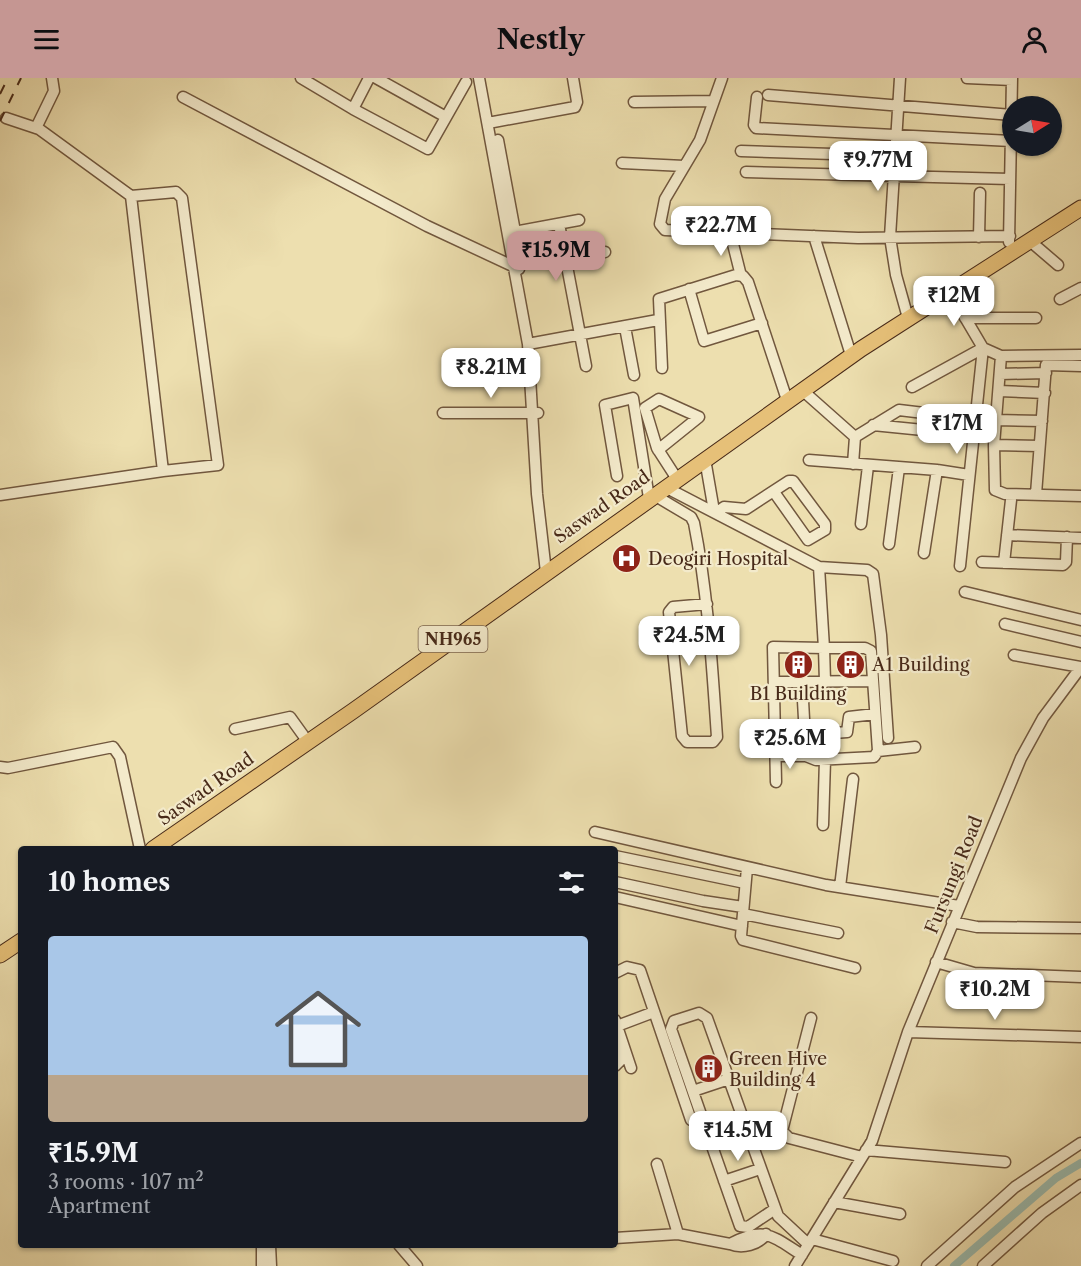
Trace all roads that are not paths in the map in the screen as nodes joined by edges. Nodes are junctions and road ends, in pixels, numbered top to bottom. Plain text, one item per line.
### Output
1 (52, 78) edge
2 (301, 78) edge
3 (369, 78) edge
4 (376, 78) edge
5 (573, 78) edge
6 (722, 78) edge
7 (900, 78) edge
8 (967, 78) edge
9 (1012, 79) edge
10 (462, 80) edge
11 (483, 83) edge
12 (1012, 96) edge
13 (183, 97) dead end
14 (713, 101) junction
15 (634, 102) dead end
16 (898, 105) junction
17 (353, 109) junction
18 (1002, 114) edge
19 (446, 117) junction
20 (6, 118) dead end
21 (491, 122) junction
22 (36, 128) junction
23 (897, 134) junction
24 (1002, 140) edge
25 (741, 151) dead end
26 (896, 156) junction
27 (1011, 156) edge
28 (622, 164) dead end
29 (684, 166) junction
30 (746, 172) dead end
31 (893, 178) junction
32 (1010, 179) junction
33 (980, 193) dead end
34 (131, 196) junction
35 (1081, 208) edge
36 (579, 220) dead end
37 (559, 224) junction
38 (511, 232) junction
39 (730, 232) junction
40 (814, 236) junction
41 (1010, 236) junction
42 (890, 237) junction
43 (979, 237) junction
44 (1030, 241) junction
45 (604, 252) dead end
46 (1009, 254) junction
47 (566, 260) junction
48 (1058, 265) dead end
49 (518, 269) junction
50 (741, 276) junction
51 (1081, 288) edge
52 (689, 289) junction
53 (950, 292) junction
54 (1060, 299) dead end
55 (908, 318) junction
56 (965, 318) junction
57 (1036, 318) dead end
58 (658, 320) dead end
59 (762, 323) junction
60 (625, 327) junction
61 (581, 335) junction
62 (531, 344) junction
63 (983, 348) junction
64 (851, 355) junction
65 (1081, 355) edge
66 (1001, 356) junction
67 (586, 366) dead end
68 (1081, 366) edge
69 (662, 368) dead end
70 (1046, 373) junction
71 (1000, 374) junction
72 (634, 375) dead end
73 (912, 387) dead end
74 (802, 390) junction
75 (999, 391) junction
76 (1045, 393) junction
77 (787, 400) junction
78 (443, 413) dead end
79 (535, 413) junction
80 (974, 419) junction
81 (996, 420) junction
82 (1042, 421) junction
83 (873, 426) junction
84 (973, 435) junction
85 (855, 437) junction
86 (994, 445) junction
87 (1039, 446) junction
88 (658, 450) junction
89 (705, 459) junction
90 (809, 460) dead end
91 (853, 464) junction
92 (868, 466) junction
93 (899, 468) junction
94 (937, 470) junction
95 (163, 471) junction
96 (617, 476) dead end
97 (969, 476) junction
98 (662, 490) junction
99 (774, 492) junction
100 (1036, 494) junction
101 (0, 495) edge
102 (1081, 496) edge
103 (1011, 500) dead end
104 (716, 512) junction
105 (861, 524) dead end
106 (1007, 535) junction
107 (1066, 537) junction
108 (1081, 538) edge
109 (889, 544) dead end
110 (924, 553) dead end
111 (981, 562) dead end
112 (1004, 562) junction
113 (960, 566) dead end
114 (819, 567) junction
115 (548, 570) junction
116 (965, 592) dead end
117 (707, 604) junction
118 (1081, 620) edge
119 (1005, 624) dead end
120 (1081, 642) edge
121 (824, 648) junction
122 (1014, 655) dead end
123 (1081, 667) edge
124 (872, 681) junction
125 (774, 682) junction
126 (802, 682) junction
127 (825, 682) junction
128 (875, 714) junction
129 (235, 729) dead end
130 (805, 735) junction
131 (888, 738) dead end
132 (308, 742) junction
133 (915, 747) dead end
134 (878, 751) junction
135 (776, 756) junction
136 (806, 756) junction
137 (825, 760) junction
138 (0, 767) edge
139 (853, 779) dead end
140 (776, 782) dead end
141 (823, 825) dead end
142 (596, 832) dead end
143 (139, 846) edge
144 (157, 846) edge
145 (618, 857) edge
146 (747, 868) junction
147 (618, 883) edge
148 (745, 883) junction
149 (840, 887) junction
150 (618, 898) edge
151 (958, 906) junction
152 (743, 911) junction
153 (952, 922) junction
154 (742, 926) junction
155 (1081, 928) edge
156 (838, 933) dead end
157 (18, 942) edge
158 (0, 955) edge
159 (936, 962) junction
160 (855, 968) dead end
161 (618, 972) edge
162 (1081, 977) edge
163 (654, 1012) junction
164 (811, 1018) dead end
165 (618, 1022) edge
166 (618, 1029) edge
167 (908, 1032) junction
168 (1081, 1037) edge
169 (631, 1068) dead end
170 (729, 1079) junction
171 (693, 1091) junction
172 (691, 1120) dead end
173 (745, 1125) junction
174 (708, 1136) junction
175 (1081, 1143) edge
176 (864, 1153) junction
177 (1005, 1162) dead end
178 (657, 1164) dead end
179 (760, 1169) junction
180 (724, 1181) junction
181 (1081, 1185) edge
182 (834, 1202) junction
183 (775, 1209) junction
184 (900, 1214) dead end
185 (678, 1234) junction
186 (618, 1238) edge
187 (810, 1241) junction
188 (262, 1248) edge
189 (270, 1248) edge
190 (402, 1248) edge
191 (802, 1255) junction
192 (893, 1261) dead end
193 (262, 1266) edge
194 (270, 1266) edge
195 (417, 1266) edge
196 (795, 1266) edge
197 (927, 1266) edge
198 (983, 1266) edge

1 - 22 street
2 - 17 street
3 - 17 street
4 - 19 street
5 - 21 street
6 - 14 street
7 - 16 street
8 - 9 street
9 - 12 street
10 - 11 street
10 - 19 street
11 - 21 street
13 - 49 street
14 - 15 street
14 - 29 street
16 - 18 street
16 - 23 street
16 - 23 street
17 - 19 street
20 - 22 street
21 - 38 street
22 - 34 street
23 - 24 street
23 - 26 street
25 - 26 street
26 - 31 street
27 - 32 street
28 - 29 street
29 - 39 street
30 - 31 street
31 - 32 street
31 - 42 street
32 - 41 street
33 - 43 street
34 - 95 street
34 - 95 street
35 - 44 highway, Saswad Road / NH965
36 - 37 street
37 - 38 street
37 - 47 street
38 - 49 street
39 - 40 street
39 - 50 street
40 - 42 street
40 - 64 street
41 - 43 street
41 - 46 street
42 - 43 street
42 - 55 street
44 - 46 highway, Saswad Road / NH965
44 - 48 street
45 - 47 street
46 - 53 highway, Saswad Road / NH965
47 - 61 street
49 - 62 street
50 - 52 street
50 - 59 street
51 - 54 street
52 - 59 street
52 - 69 street
53 - 55 highway, Saswad Road / NH965
53 - 56 street
55 - 64 highway, Saswad Road / NH965
56 - 57 street
56 - 63 street
58 - 60 street
59 - 77 street
60 - 61 street
60 - 72 street
61 - 62 street
61 - 67 street
62 - 79 street
63 - 66 street
63 - 73 street
63 - 80 street
64 - 74 highway, Saswad Road / NH965
65 - 66 street
66 - 71 street
68 - 70 street
70 - 71 street
70 - 76 street
71 - 75 street
74 - 77 highway, Saswad Road / NH965
74 - 85 street
75 - 76 street
75 - 81 street
76 - 82 street
77 - 89 highway, Saswad Road / NH965
78 - 79 street
79 - 115 street
80 - 83 street
80 - 84 street
81 - 82 street
81 - 86 street
82 - 87 street
83 - 84 street
83 - 85 street
84 - 97 street
85 - 91 street
86 - 87 street
86 - 100 street
87 - 100 street
88 - 88 street
88 - 98 street
89 - 98 highway, Saswad Road / NH965
89 - 104 street
90 - 91 street
91 - 92 street
92 - 93 street
92 - 105 street
93 - 94 street
93 - 109 street
94 - 97 street
94 - 110 street
95 - 101 street
96 - 98 street
97 - 113 street
98 - 104 street
98 - 115 highway, Saswad Road / NH965
98 - 117 street
99 - 99 street
99 - 104 street
100 - 102 street
103 - 106 street
104 - 114 street
106 - 107 street
106 - 112 street
107 - 108 street
107 - 112 street
111 - 112 street
114 - 121 street
114 - 131 street
115 - 132 highway, Saswad Road / NH965
116 - 118 street
117 - 117 street
119 - 120 street
121 - 124 street
121 - 125 street
121 - 127 street
122 - 123 street
123 - 151 street, Fursungi Road
124 - 127 street
124 - 128 street
125 - 126 street
125 - 135 street
126 - 127 street
126 - 130 street
128 - 130 street
128 - 134 street
129 - 132 street
130 - 136 street
132 - 144 highway, Saswad Road / NH965
133 - 134 street
134 - 137 street
135 - 136 street
135 - 140 street
136 - 137 street
137 - 141 street
138 - 143 street
139 - 149 street
142 - 146 street
145 - 148 street
146 - 148 street
146 - 149 street
147 - 152 street
148 - 152 street
149 - 151 street
150 - 154 street
151 - 153 street, Fursungi Road
152 - 154 street
152 - 156 street
153 - 155 street
153 - 159 street, Fursungi Road
154 - 160 street
157 - 158 highway
159 - 162 street
159 - 167 street, Fursungi Road
161 - 163 street
163 - 165 street
163 - 172 street
164 - 176 street
166 - 169 street
167 - 168 street
167 - 176 street, Fursungi Road
170 - 171 street
170 - 171 street
170 - 173 street
171 - 174 street
173 - 174 street
173 - 179 street
174 - 180 street
175 - 197 street
176 - 177 street
176 - 182 street, Fursungi Road
178 - 185 street
179 - 180 street
179 - 183 street
180 - 183 street
181 - 198 street
182 - 184 street
182 - 187 street, Fursungi Road
183 - 187 street
185 - 186 street
185 - 191 street
187 - 191 street, Fursungi Road
187 - 192 street
188 - 193 street
189 - 194 street
190 - 195 street
191 - 196 street, Fursungi Road

